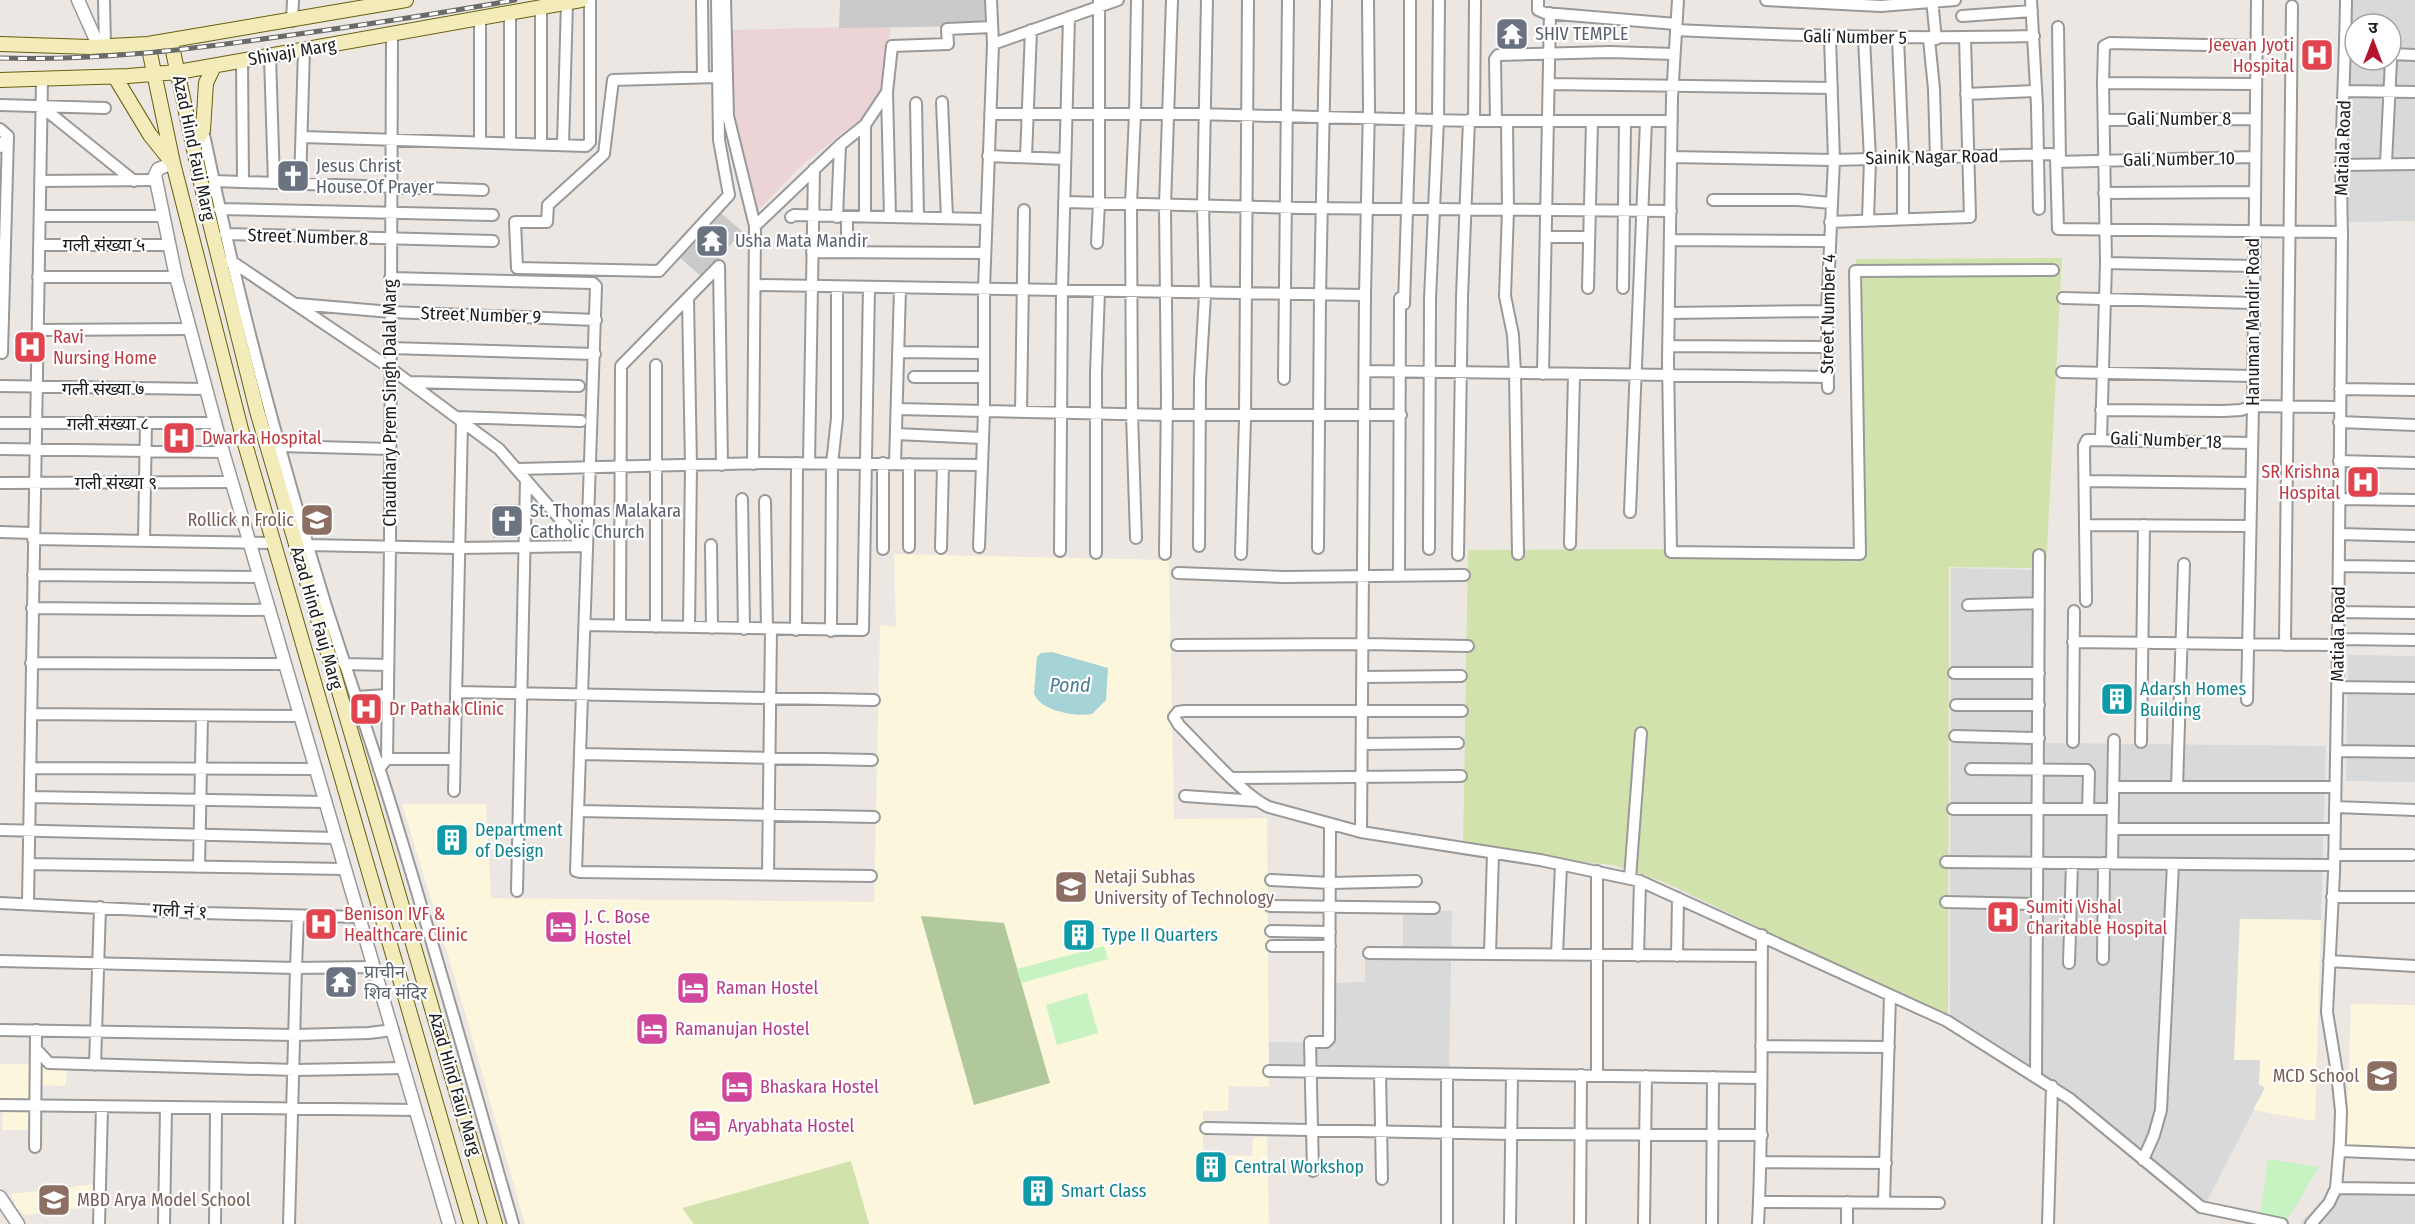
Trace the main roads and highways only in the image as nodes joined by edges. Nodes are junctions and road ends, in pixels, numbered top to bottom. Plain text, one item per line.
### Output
1 (406, 0) edge
2 (574, 1) edge
3 (171, 42) junction
4 (0, 44) edge
5 (148, 44) junction
6 (214, 66) junction
7 (178, 72) junction
8 (154, 75) junction
9 (115, 77) junction
10 (0, 80) edge
11 (193, 146) junction
12 (173, 163) junction
13 (471, 1224) edge
14 (495, 1224) edge

1 - 3 main road, Shivaji Marg
2 - 6 main road, Shivaji Marg
3 - 5 main road, Shivaji Marg
3 - 7 main road, Azad Hind Fauj Marg
4 - 5 main road, Shivaji Marg
5 - 8 main road, Azad Hind Fauj Marg
6 - 7 main road, Shivaji Marg
6 - 11 main road
7 - 8 main road, Shivaji Marg
7 - 11 main road, Azad Hind Fauj Marg
8 - 9 main road, Shivaji Marg
8 - 12 main road, Azad Hind Fauj Marg
9 - 10 main road, Shivaji Marg
9 - 12 main road
11 - 14 main road, Azad Hind Fauj Marg
12 - 13 main road, Azad Hind Fauj Marg

